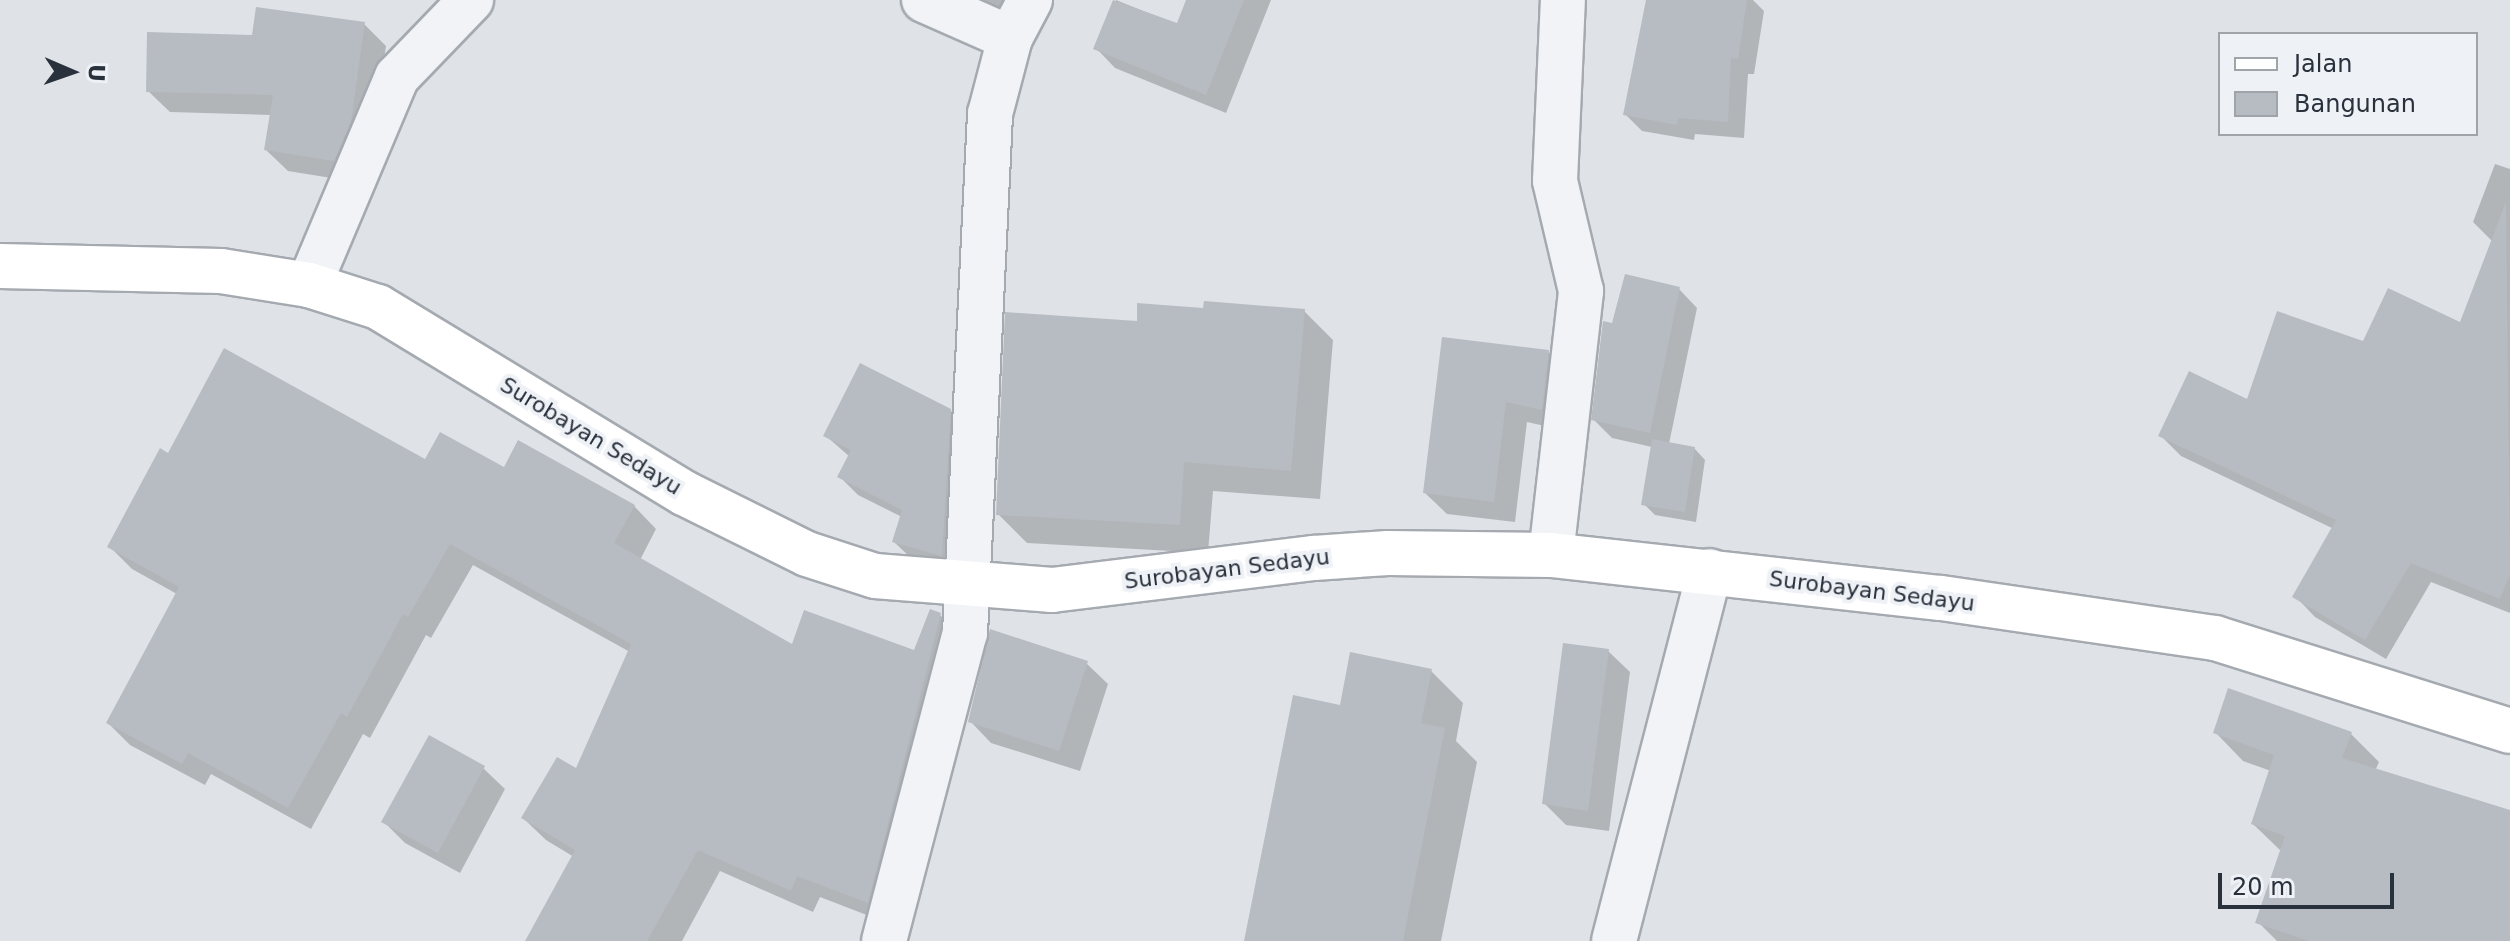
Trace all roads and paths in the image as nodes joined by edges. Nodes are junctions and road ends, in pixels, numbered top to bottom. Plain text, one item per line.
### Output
1 (471, 0) edge
2 (924, 0) edge
3 (1030, 0) edge
4 (1563, 0) edge
5 (1010, 38) junction
6 (0, 266) edge
7 (309, 285) junction
8 (1551, 555) junction
9 (1710, 571) junction
10 (969, 587) junction
11 (2507, 723) edge
12 (884, 941) edge
13 (1614, 941) edge

1 - 7 street
2 - 5 street
3 - 5 street
4 - 8 street
5 - 10 street
6 - 7 main road, Surobayan Sedayu
7 - 10 main road, Surobayan Sedayu
8 - 9 main road, Surobayan Sedayu
8 - 10 main road, Surobayan Sedayu
9 - 11 main road, Surobayan Sedayu
9 - 13 street
10 - 12 street

